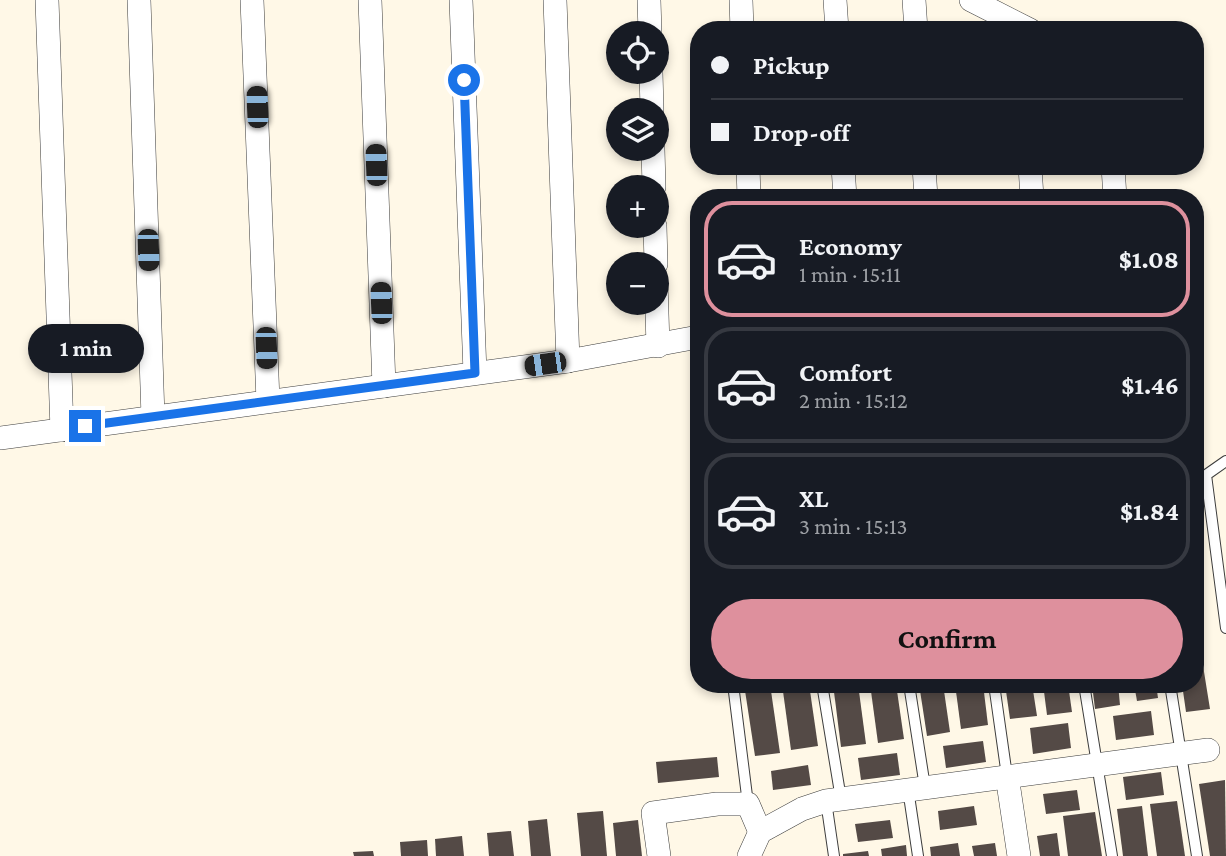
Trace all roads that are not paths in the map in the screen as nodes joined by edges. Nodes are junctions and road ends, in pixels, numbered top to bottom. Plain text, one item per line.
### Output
1 (47, 0) edge
2 (139, 0) edge
3 (252, 0) edge
4 (370, 0) edge
5 (461, 0) edge
6 (555, 0) edge
7 (649, 0) edge
8 (741, 0) edge
9 (835, 0) edge
10 (914, 0) edge
11 (971, 0) edge
12 (650, 21) edge
13 (742, 21) edge
14 (836, 21) edge
15 (915, 21) edge
16 (1011, 21) edge
17 (657, 315) edge
18 (690, 339) edge
19 (658, 346) junction
20 (568, 361) junction
21 (475, 373) junction
22 (384, 386) junction
23 (268, 401) junction
24 (153, 417) junction
25 (62, 430) junction
26 (0, 438) edge
27 (1226, 461) edge
28 (1226, 628) edge
29 (734, 693) edge
30 (823, 693) edge
31 (910, 693) edge
32 (996, 693) edge
33 (1085, 693) edge
34 (1171, 693) edge
35 (1208, 750) dead end
36 (1181, 754) junction
37 (1097, 764) junction
38 (1007, 776) junction
39 (916, 788) junction
40 (834, 800) junction
41 (748, 804) junction
42 (760, 832) junction
43 (659, 856) edge
44 (749, 856) edge
45 (834, 856) edge
46 (918, 856) edge
47 (1018, 856) edge
48 (1112, 856) edge
49 (1197, 856) edge

1 - 25 street
2 - 24 street
3 - 23 street
4 - 22 street
5 - 21 street
6 - 20 street
7 - 12 street
8 - 13 street
9 - 14 street
10 - 15 street
11 - 16 street
17 - 19 street
18 - 19 street
19 - 20 street
20 - 21 street
21 - 22 street
22 - 23 street
23 - 24 street
24 - 25 street
25 - 26 street
27 - 28 lane
29 - 41 lane
30 - 40 lane
31 - 39 lane
32 - 38 lane
33 - 37 lane
34 - 36 lane
35 - 36 street
36 - 37 street
36 - 49 lane
37 - 38 street
37 - 48 lane
38 - 39 street
38 - 47 street
39 - 40 street
39 - 46 lane
40 - 42 street
40 - 45 lane
41 - 42 street
41 - 43 street
42 - 44 street

